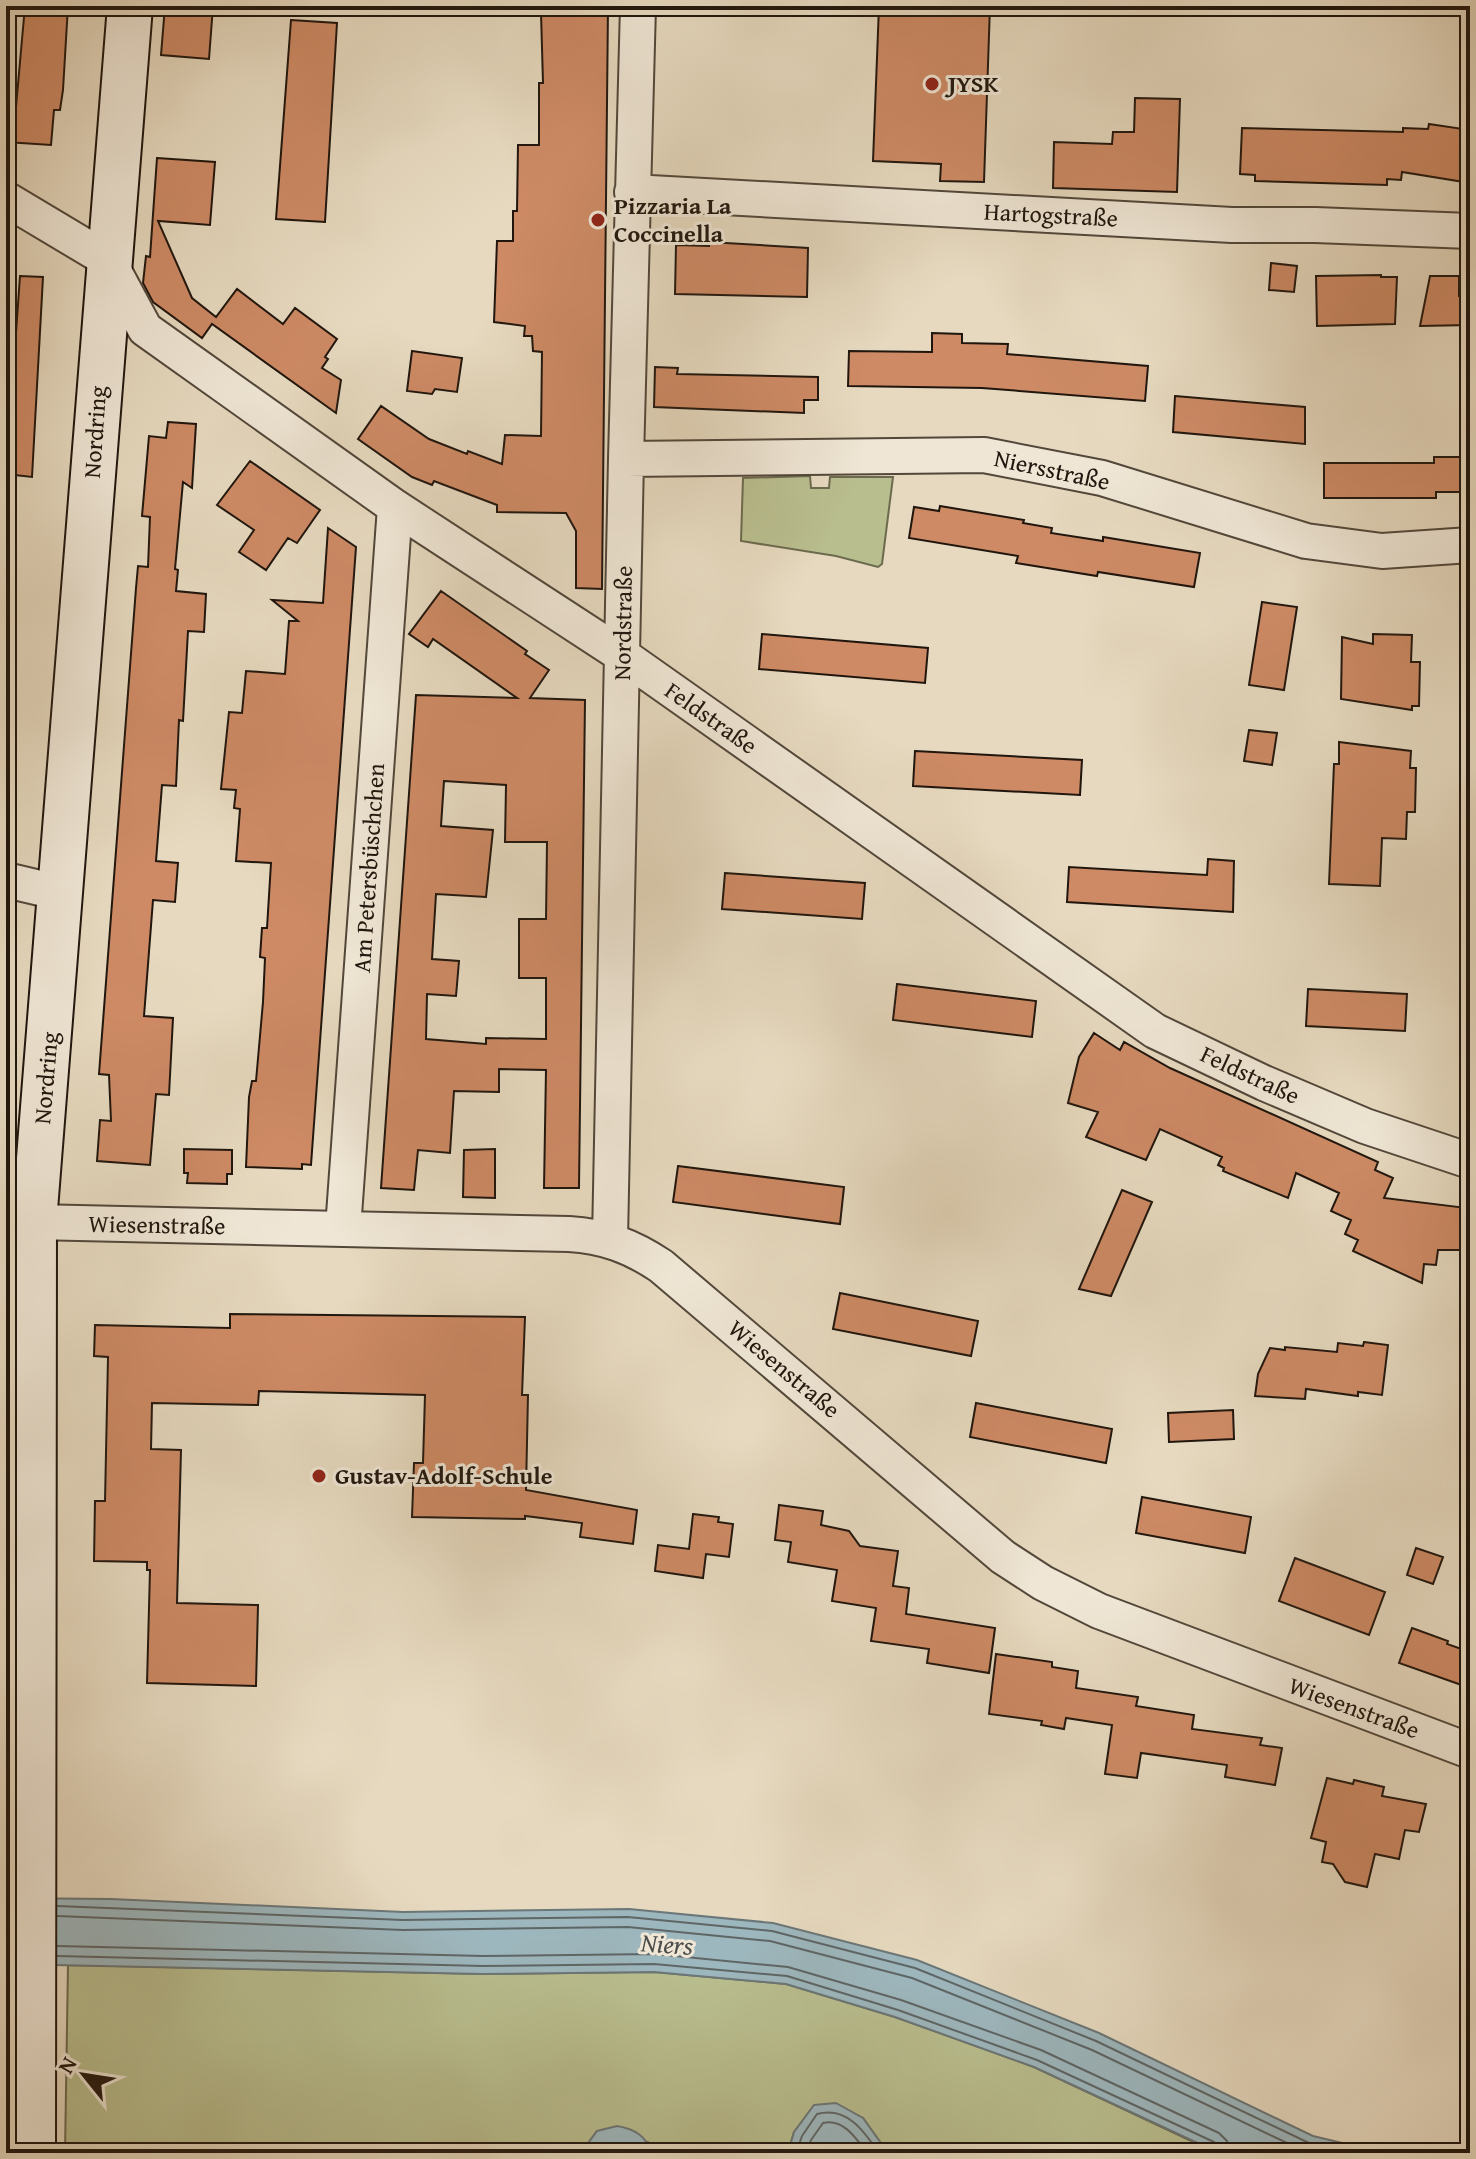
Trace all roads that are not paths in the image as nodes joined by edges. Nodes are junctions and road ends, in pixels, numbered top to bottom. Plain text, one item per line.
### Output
1 (130, 6) edge
2 (638, 6) edge
3 (632, 192) junction
4 (6, 199) edge
5 (1470, 231) edge
6 (108, 260) junction
7 (626, 459) junction
8 (395, 507) junction
9 (1470, 545) edge
10 (622, 655) junction
11 (6, 880) edge
12 (61, 893) junction
13 (1470, 1161) edge
14 (20, 1220) edge
15 (343, 1229) junction
16 (610, 1239) junction
17 (1470, 1751) edge
18 (33, 2153) edge

1 - 6 street, Nordring
2 - 3 street, Nordstraße
3 - 5 street, Hartogstraße
3 - 7 street, Nordstraße
4 - 6 street
6 - 8 street, Feldstraße
6 - 12 street, Nordring
7 - 9 street, Niersstraße
7 - 10 street, Nordstraße
8 - 10 street, Feldstraße
8 - 15 street, Am Petersbüschchen
10 - 13 street, Feldstraße
10 - 16 street, Nordstraße
11 - 12 street
12 - 14 street, Nordring
14 - 15 street, Wiesenstraße
14 - 18 street, Nordring
15 - 16 street, Wiesenstraße
16 - 17 street, Wiesenstraße

